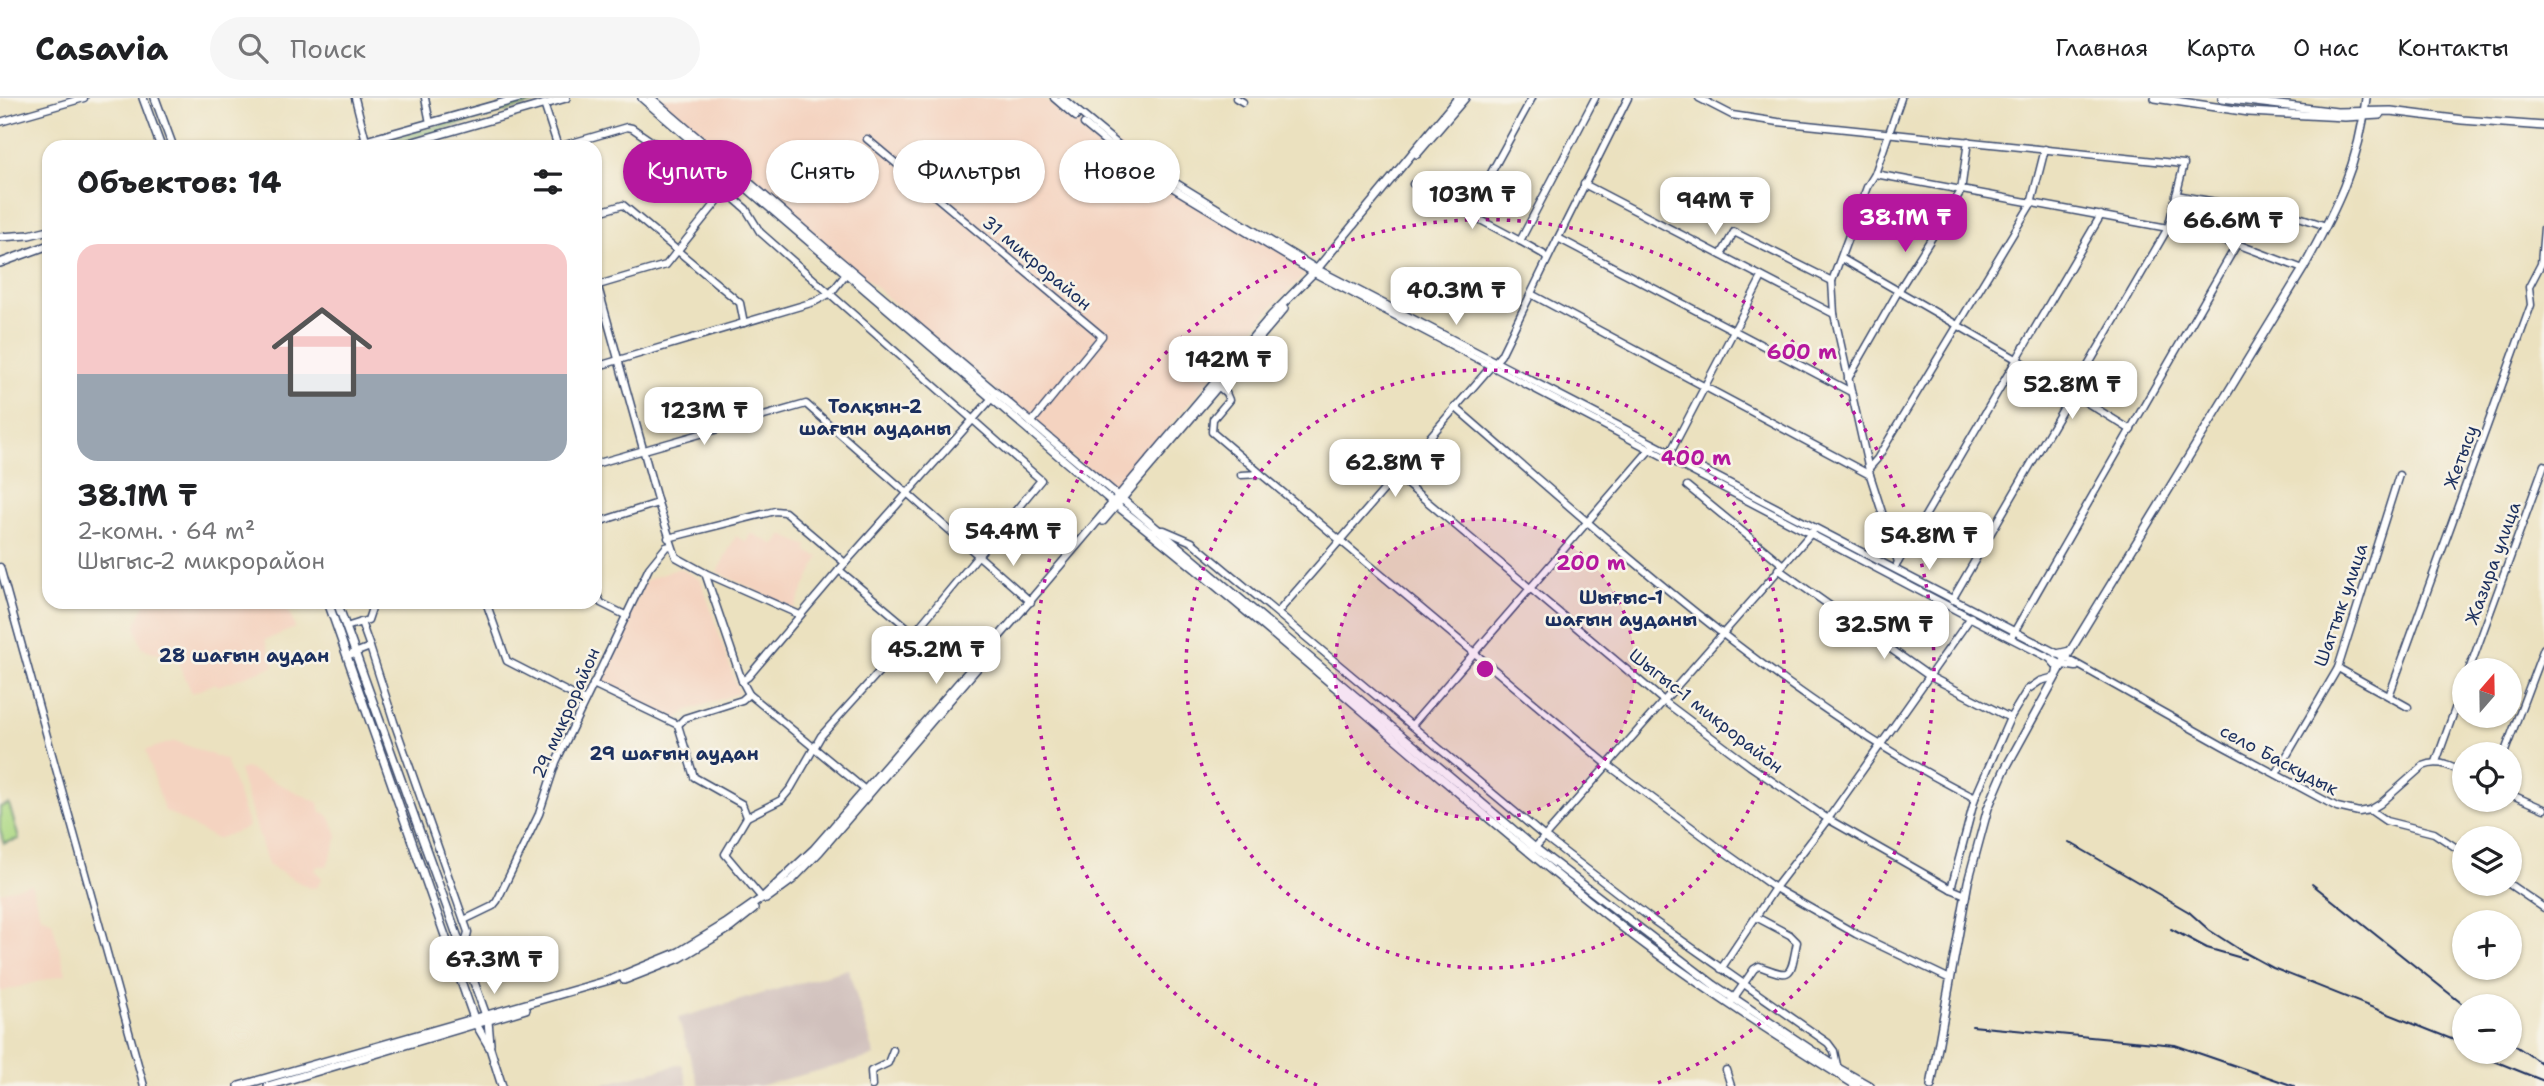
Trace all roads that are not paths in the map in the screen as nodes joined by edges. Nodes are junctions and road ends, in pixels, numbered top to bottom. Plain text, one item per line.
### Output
1 (84, 98) edge
2 (143, 98) edge
3 (155, 98) edge
4 (355, 98) edge
5 (425, 98) edge
6 (520, 98) edge
7 (566, 98) edge
8 (642, 98) edge
9 (651, 98) edge
10 (1054, 98) edge
11 (1062, 98) edge
12 (1236, 98) edge
13 (1458, 98) edge
14 (1465, 98) edge
15 (1532, 98) edge
16 (1595, 98) edge
17 (1628, 98) edge
18 (1699, 98) edge
19 (1901, 98) edge
20 (2155, 98) edge
21 (2222, 98) edge
22 (2366, 98) edge
23 (2280, 101) edge
24 (1243, 102) dead end
25 (544, 104) junction
26 (2364, 115) junction
27 (0, 122) edge
28 (430, 123) junction
29 (2544, 126) edge
30 (1889, 132) junction
31 (867, 139) dead end
32 (158, 140) edge
33 (170, 140) edge
34 (366, 140) edge
35 (370, 140) edge
36 (420, 140) edge
37 (556, 140) edge
38 (582, 140) edge
39 (651, 140) edge
40 (693, 140) edge
41 (697, 140) edge
42 (1968, 141) junction
43 (2045, 149) junction
44 (1491, 173) dead end
45 (1875, 174) junction
46 (1413, 184) dead end
47 (1584, 184) junction
48 (752, 190) edge
49 (752, 190) edge
50 (1961, 191) junction
51 (2176, 195) junction
52 (716, 203) edge
53 (737, 203) edge
54 (2031, 204) junction
55 (602, 211) edge
56 (2101, 215) junction
57 (2326, 226) junction
58 (2168, 228) junction
59 (2544, 228) edge
60 (42, 232) edge
61 (0, 237) edge
62 (1558, 238) junction
63 (1520, 241) junction
64 (2237, 244) junction
65 (42, 248) edge
66 (677, 251) junction
67 (1721, 255) junction
68 (1841, 258) junction
69 (1547, 260) junction
70 (0, 263) edge
71 (2303, 269) junction
72 (1317, 272) junction
73 (846, 274) junction
74 (1762, 276) junction
75 (1832, 281) junction
76 (602, 283) edge
77 (1899, 290) junction
78 (831, 293) junction
79 (1531, 294) junction
80 (602, 304) edge
81 (1834, 314) junction
82 (906, 321) junction
83 (744, 323) junction
84 (1958, 326) junction
85 (1734, 330) junction
86 (620, 360) junction
87 (2018, 360) junction
88 (602, 365) edge
89 (1492, 365) junction
90 (1848, 379) junction
91 (1218, 386) junction
92 (1705, 388) junction
93 (1851, 392) junction
94 (2072, 394) junction
95 (994, 395) junction
96 (1455, 407) junction
97 (973, 419) junction
98 (1029, 425) junction
99 (2131, 430) junction
100 (1652, 447) junction
101 (643, 450) junction
102 (1669, 455) junction
103 (602, 462) edge
104 (2544, 465) edge
105 (1870, 471) junction
106 (1261, 474) junction
107 (1241, 475) dead end
108 (2399, 475) dead end
109 (1397, 476) junction
110 (1688, 486) dead end
111 (907, 493) junction
112 (1117, 500) junction
113 (658, 503) junction
114 (602, 521) edge
115 (1588, 521) junction
116 (1154, 531) junction
117 (1813, 531) junction
118 (668, 538) junction
119 (1342, 540) junction
120 (670, 546) junction
121 (978, 555) junction
122 (845, 563) junction
123 (0, 567) edge
124 (1780, 567) junction
125 (1894, 569) junction
126 (839, 570) junction
127 (705, 573) junction
128 (1531, 587) junction
129 (1031, 602) junction
130 (1950, 602) junction
131 (602, 604) edge
132 (331, 609) edge
133 (340, 609) edge
134 (372, 609) edge
135 (488, 609) edge
136 (1278, 612) junction
137 (800, 615) junction
138 (1973, 615) junction
139 (626, 616) junction
140 (361, 622) junction
141 (346, 627) junction
142 (914, 633) junction
143 (1721, 633) junction
144 (2013, 635) junction
145 (370, 647) junction
146 (2544, 648) edge
147 (1475, 652) junction
148 (351, 654) junction
149 (2054, 656) junction
150 (2067, 658) junction
151 (2473, 658) edge
152 (2338, 667) junction
153 (2057, 675) junction
154 (1928, 676) junction
155 (742, 681) junction
156 (593, 684) junction
157 (749, 694) junction
158 (2389, 696) junction
159 (585, 701) junction
160 (1664, 702) junction
161 (2408, 706) dead end
162 (2452, 717) edge
163 (2010, 718) junction
164 (678, 725) junction
165 (1412, 725) junction
166 (2509, 742) edge
167 (1879, 746) junction
168 (814, 748) junction
169 (2436, 762) junction
170 (1608, 765) junction
171 (2452, 768) edge
172 (2276, 774) junction
173 (867, 791) junction
174 (1975, 798) junction
175 (2522, 799) edge
176 (2544, 809) edge
177 (2370, 810) junction
178 (747, 817) junction
179 (1828, 819) junction
180 (1545, 837) junction
181 (2452, 845) edge
182 (1533, 850) junction
183 (1775, 888) junction
184 (1951, 889) junction
185 (2522, 893) edge
186 (1966, 895) junction
187 (764, 899) junction
188 (2544, 908) edge
189 (1756, 917) junction
190 (464, 920) junction
191 (463, 952) junction
192 (452, 957) junction
193 (1721, 969) junction
194 (1950, 979) junction
195 (1743, 984) junction
196 (1731, 1001) junction
197 (487, 1018) junction
198 (475, 1021) junction
199 (490, 1048) junction
200 (893, 1050) dead end
201 (1726, 1070) dead end
202 (1839, 1072) junction
203 (144, 1086) edge
204 (239, 1086) edge
205 (268, 1086) edge
206 (502, 1086) edge
207 (872, 1086) edge
208 (1731, 1086) edge
209 (1857, 1086) edge
210 (1870, 1086) edge
211 (1931, 1086) edge

1 - 27 street
2 - 32 main road
3 - 33 main road
4 - 34 street
5 - 28 street
6 - 28 main road
7 - 25 main road
8 - 40 main road
9 - 41 main road
10 - 72 street
11 - 72 street
12 - 24 street
13 - 72 main road
14 - 72 main road
15 - 44 street
16 - 63 street
17 - 47 street
18 - 30 street
19 - 30 street
20 - 26 main road
21 - 23 main road
22 - 26 main road
23 - 26 main road
25 - 36 main road
25 - 37 street
26 - 29 main road
26 - 57 main road
28 - 35 main road
30 - 42 street
30 - 45 street
31 - 98 street, 31 микрорайон
38 - 39 street
42 - 43 street
42 - 50 street
43 - 51 street
43 - 54 street
45 - 50 street
45 - 68 street
46 - 63 street
47 - 62 street
47 - 67 street
48 - 73 main road
49 - 82 main road
50 - 54 street
50 - 77 street
51 - 57 street
51 - 58 street
52 - 66 street
53 - 78 street
54 - 56 street
54 - 84 street
55 - 66 street
56 - 58 street
56 - 87 street
57 - 71 main road
58 - 64 street
58 - 94 street
59 - 158 street, Жетысу
60 - 61 main road
62 - 69 street
62 - 85 street
63 - 69 street
64 - 71 street
64 - 99 street
65 - 70 main road
66 - 76 street
66 - 83 street
67 - 74 street
67 - 75 street
68 - 75 street
68 - 77 street
69 - 79 street
71 - 150 main road
72 - 89 street, село Баскудык
72 - 91 main road
72 - 112 main road
73 - 78 street
73 - 82 main road
74 - 81 street
74 - 85 street
75 - 81 street
77 - 84 street
77 - 90 street
78 - 83 street
78 - 97 street
79 - 89 street
79 - 92 street
80 - 86 street
81 - 90 street
82 - 95 main road
83 - 86 street
84 - 87 street
84 - 105 street
85 - 92 street
85 - 93 street
86 - 88 street
86 - 101 street
87 - 94 street
87 - 125 street
89 - 96 street
89 - 100 street, село Баскудык
90 - 93 street
91 - 106 street
91 - 112 main road
92 - 102 street
92 - 105 street
93 - 105 street
94 - 99 street
94 - 130 street
95 - 97 street
95 - 98 main road
96 - 109 street
96 - 115 street
97 - 111 street
97 - 121 street
98 - 112 main road
99 - 144 street
100 - 102 street, село Баскудык
100 - 115 street
101 - 103 street
101 - 111 street
101 - 113 street
102 - 117 street, село Баскудык
104 - 151 street, Жазира улица
105 - 125 street
106 - 107 street
106 - 119 street
108 - 152 street, Шаттык улица
109 - 119 street
109 - 128 street, Шыгыс-1 микрорайон
110 - 124 street
111 - 121 street
111 - 122 street
112 - 116 main road
112 - 129 main road
113 - 114 street
113 - 118 street
115 - 128 street
115 - 143 street
116 - 136 street
116 - 182 main road
117 - 124 street
117 - 125 street, село Баскудык
118 - 120 street
118 - 122 street
119 - 136 street
119 - 147 street
120 - 127 street
120 - 139 street, 29 микрорайон
121 - 129 street
121 - 142 street
122 - 126 street
123 - 203 street
124 - 143 street
124 - 154 street
125 - 130 street, село Баскудык
126 - 137 street
126 - 142 street
127 - 137 street
127 - 155 street
128 - 147 street
128 - 160 street, Шыгыс-1 микрорайон
129 - 173 main road
130 - 138 street, село Баскудык
131 - 139 street
132 - 148 main road
133 - 141 main road
134 - 140 street
135 - 159 street
136 - 165 street
137 - 155 street
138 - 144 street, село Баскудык
138 - 154 street
139 - 156 street, 29 микрорайон
140 - 141 street
140 - 145 street
141 - 148 main road
142 - 168 street
143 - 160 street
143 - 167 street
144 - 149 street, село Баскудык
145 - 148 street
145 - 190 street
146 - 166 street
147 - 165 street
147 - 170 street
148 - 191 main road
148 - 192 main road
149 - 150 main road
149 - 150 street, село Баскудык
149 - 153 main road
150 - 153 main road
150 - 172 street, село Баскудык
152 - 158 street
152 - 172 street, Шаттык улица
153 - 163 street
153 - 186 main road
154 - 163 street
154 - 167 street
155 - 157 street
156 - 159 street, 29 микрорайон
156 - 164 street
157 - 164 street
157 - 168 street
158 - 161 street
159 - 190 street, 29 микрорайон
160 - 170 street
160 - 179 street, Шыгыс-1 микрорайон
162 - 169 street
163 - 174 street
164 - 178 street
165 - 180 street
167 - 174 street
167 - 179 street
168 - 173 street
168 - 178 street
169 - 171 street
169 - 177 street
170 - 180 street
170 - 183 street
172 - 177 street, село Баскудык
173 - 187 main road
174 - 184 street
175 - 176 street
177 - 181 street, село Баскудык
178 - 187 street
179 - 183 street
179 - 184 street, Шыгыс-1 микрорайон
180 - 182 street
180 - 193 street
182 - 196 main road
183 - 189 street
183 - 194 street
184 - 186 street, Шыгыс-1 микрорайон
185 - 188 street
186 - 194 main road
187 - 197 main road
189 - 193 street
189 - 195 street
190 - 191 street
191 - 192 street
191 - 197 main road
192 - 198 main road
193 - 195 street
194 - 211 main road
195 - 196 street
195 - 202 street
196 - 202 main road
197 - 198 main road
197 - 199 main road
198 - 199 main road
198 - 204 main road
198 - 205 main road
199 - 206 main road
200 - 207 street
201 - 208 street
202 - 209 main road
202 - 210 main road

